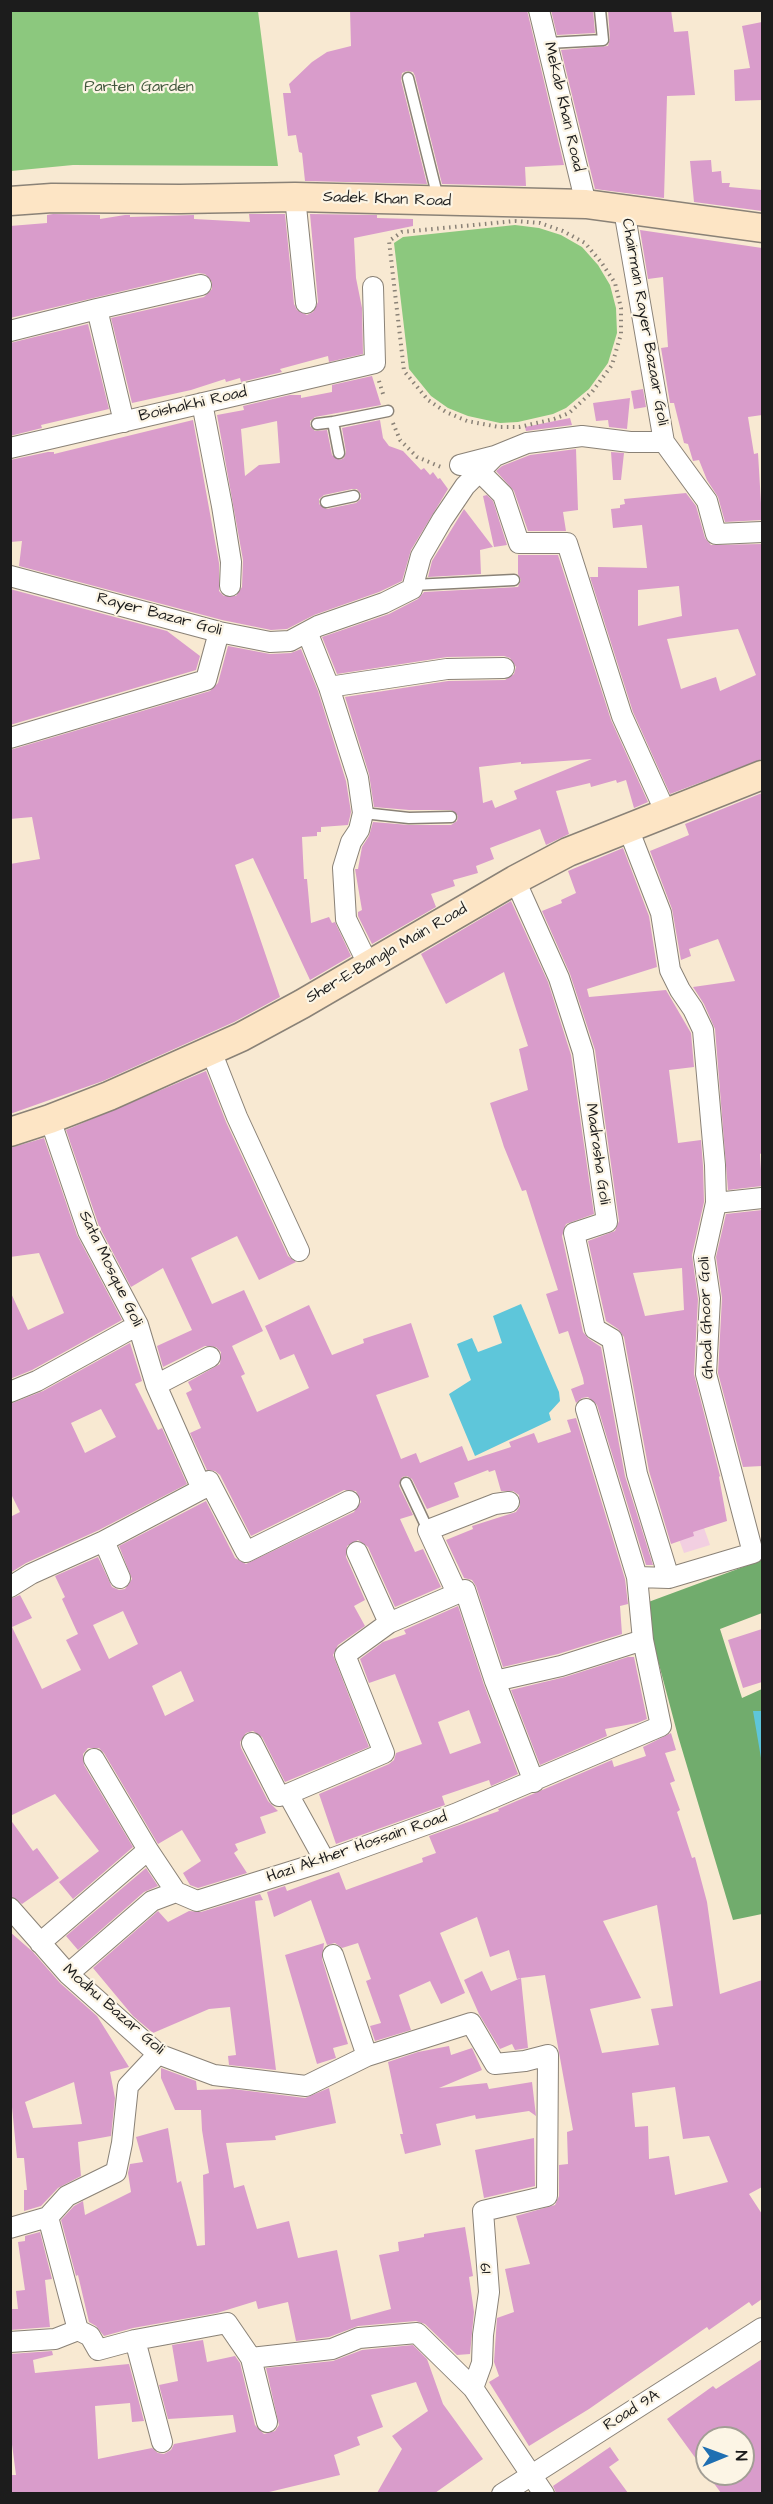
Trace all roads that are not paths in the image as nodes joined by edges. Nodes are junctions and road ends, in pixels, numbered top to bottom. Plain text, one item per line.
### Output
1 (540, 10) edge
2 (600, 10) edge
3 (548, 43) junction
4 (408, 78) dead end
5 (295, 197) junction
6 (10, 201) edge
7 (439, 201) junction
8 (586, 204) junction
9 (624, 210) junction
10 (762, 228) edge
11 (201, 285) dead end
12 (373, 287) dead end
13 (306, 303) dead end
14 (97, 309) junction
15 (10, 331) edge
16 (202, 403) junction
17 (388, 411) road end
18 (124, 422) junction
19 (333, 422) junction
20 (317, 424) dead end
21 (664, 442) junction
22 (10, 448) edge
23 (339, 453) dead end
24 (495, 456) junction
25 (460, 465) road end
26 (480, 472) junction
27 (354, 496) dead end
28 (326, 502) dead end
29 (762, 532) edge
30 (10, 576) edge
31 (514, 580) dead end
32 (413, 585) junction
33 (230, 586) dead end
34 (219, 632) junction
35 (308, 634) junction
36 (504, 668) dead end
37 (329, 687) junction
38 (10, 738) edge
39 (762, 775) edge
40 (363, 813) junction
41 (666, 813) junction
42 (451, 818) dead end
43 (628, 828) junction
44 (515, 880) junction
45 (368, 964) junction
46 (212, 1051) junction
47 (50, 1119) junction
48 (10, 1132) edge
49 (762, 1198) edge
50 (716, 1203) junction
51 (298, 1251) dead end
52 (138, 1325) junction
53 (210, 1357) dead end
54 (156, 1385) junction
55 (10, 1392) edge
56 (586, 1409) dead end
57 (406, 1483) dead end
58 (202, 1489) junction
59 (349, 1501) dead end
60 (510, 1502) dead end
61 (428, 1530) junction
62 (104, 1541) junction
63 (357, 1552) dead end
64 (637, 1577) junction
65 (120, 1578) dead end
66 (669, 1578) junction
67 (10, 1587) edge
68 (456, 1593) junction
69 (388, 1623) junction
70 (643, 1640) junction
71 (495, 1681) junction
72 (252, 1743) dead end
73 (94, 1760) dead end
74 (534, 1782) junction
75 (288, 1794) junction
76 (148, 1850) junction
77 (325, 1861) junction
78 (176, 1892) junction
79 (10, 1908) edge
80 (40, 1943) junction
81 (333, 1955) dead end
82 (68, 1974) junction
83 (158, 2054) junction
84 (367, 2056) junction
85 (547, 2196) joint
86 (48, 2217) junction
87 (10, 2228) edge
88 (762, 2328) edge
89 (78, 2330) junction
90 (135, 2340) junction
91 (10, 2342) edge
92 (251, 2358) junction
93 (473, 2388) junction
94 (267, 2422) dead end
95 (162, 2442) dead end
96 (532, 2475) junction
97 (502, 2493) edge
98 (544, 2493) edge

1 - 3 street, Mekab Khan Road
2 - 3 lane
3 - 8 street, Mekab Khan Road
4 - 7 lane
5 - 6 street, Sadek Khan Road
5 - 7 street, Sadek Khan Road
5 - 13 street
7 - 8 street, Sadek Khan Road
8 - 9 street, Sadek Khan Road
9 - 10 street, Sadek Khan Road
9 - 21 street, Chairman Rayer Bazaar Goli
11 - 14 street
12 - 16 street, Boishakhi Road
14 - 15 street
14 - 18 street
16 - 18 street, Boishakhi Road
16 - 33 street
17 - 19 lane
18 - 22 street, Boishakhi Road
19 - 20 lane
19 - 23 lane
21 - 24 street, Chairman Rayer Bazaar Goli
21 - 29 street
24 - 25 street, Chairman Rayer Bazaar Goli
24 - 26 street
26 - 32 street
26 - 41 street
27 - 28 lane
30 - 34 street, Rayer Bazar Goli
31 - 32 lane
32 - 35 street, Rayer Bazar Goli
34 - 35 street, Rayer Bazar Goli
34 - 38 street
35 - 37 street
36 - 37 street
37 - 40 street
39 - 41 street, Sher-E-Bangla Main Road
40 - 42 lane
40 - 45 street
41 - 43 street, Sher-E-Bangla Main Road
43 - 44 street, Sher-E-Bangla Main Road
43 - 50 street, Ghodi Ghoor Goli
44 - 45 street, Sher-E-Bangla Main Road
44 - 66 street, Madrasha Goli
45 - 46 street, Sher-E-Bangla Main Road
46 - 47 street, Sher-E-Bangla Main Road
46 - 51 street
47 - 48 street, Sher-E-Bangla Main Road
47 - 52 street, Sata Mosque Goli
49 - 50 street
50 - 66 street, Ghodi Ghoor Goli
52 - 54 street, Sata Mosque Goli
52 - 55 street
53 - 54 street
54 - 58 street, Sata Mosque Goli
56 - 64 street
57 - 61 lane
58 - 59 street
58 - 62 street
60 - 61 street
61 - 68 street
62 - 65 street
62 - 67 street
63 - 69 street
64 - 66 street
64 - 70 street
68 - 69 street
68 - 71 street
69 - 75 street
70 - 71 street
70 - 74 street, Hazi Akther Hossain Road
71 - 74 street
72 - 75 street
73 - 76 street
74 - 77 street, Hazi Akther Hossain Road
75 - 77 street
76 - 78 street
76 - 80 street
77 - 78 street, Hazi Akther Hossain Road
78 - 82 street
79 - 80 street, Modhu Bazar Goli
80 - 82 street, Modhu Bazar Goli
81 - 84 street
82 - 83 street, Modhu Bazar Goli
83 - 84 street, Modhu Bazar Goli
83 - 86 street
84 - 85 street, Modhu Bazar Goli
85 - 93 street, 19
86 - 87 street
86 - 89 street
88 - 96 street, Road 9A
89 - 90 street
89 - 91 street
90 - 92 street
90 - 95 street
92 - 93 street
92 - 94 street
93 - 96 street
96 - 97 street, Road 9A
96 - 98 street

